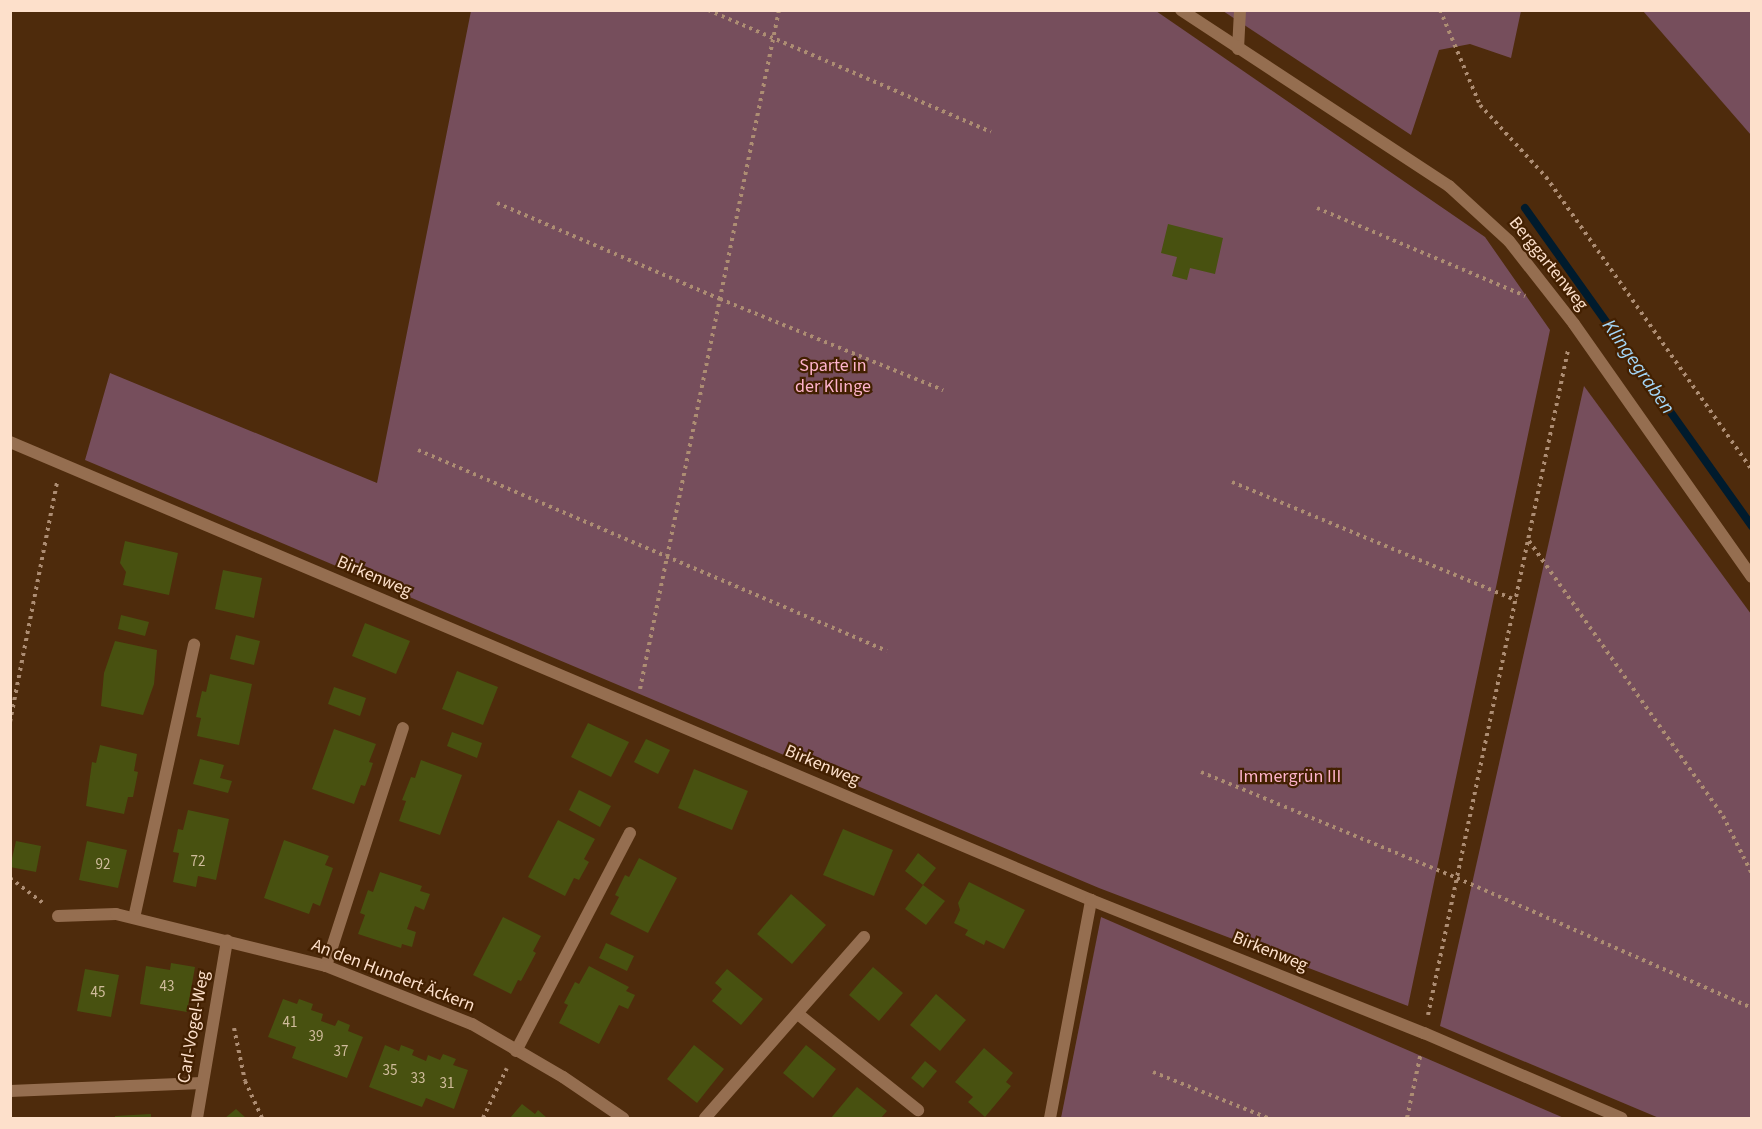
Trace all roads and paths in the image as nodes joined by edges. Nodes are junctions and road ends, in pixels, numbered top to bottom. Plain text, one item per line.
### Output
1 (708, 10) edge
2 (779, 10) edge
3 (1181, 10) edge
4 (1240, 10) edge
5 (1440, 10) edge
6 (773, 39) junction
7 (1238, 49) junction
8 (991, 132) dead end
9 (497, 203) dead end
10 (1317, 208) dead end
11 (720, 299) junction
12 (1532, 299) dead end
13 (1574, 324) junction
14 (943, 390) dead end
15 (10, 442) edge
16 (418, 450) dead end
17 (60, 464) junction
18 (1752, 470) edge
19 (1232, 482) dead end
20 (1528, 540) junction
21 (667, 557) junction
22 (1752, 577) edge
23 (1516, 600) junction
24 (194, 644) dead end
25 (887, 651) dead end
26 (636, 707) junction
27 (10, 722) edge
28 (403, 728) dead end
29 (1201, 772) dead end
30 (630, 833) dead end
31 (1752, 874) edge
32 (10, 878) edge
33 (1457, 878) junction
34 (1091, 900) junction
35 (58, 916) joint
36 (134, 918) junction
37 (864, 938) dead end
38 (227, 941) junction
39 (326, 966) junction
40 (215, 1004) junction
41 (1752, 1008) edge
42 (798, 1014) junction
43 (1424, 1033) junction
44 (516, 1051) junction
45 (1153, 1072) dead end
46 (202, 1083) junction
47 (10, 1090) edge
48 (918, 1110) dead end
49 (196, 1119) edge
50 (262, 1119) edge
51 (483, 1119) edge
52 (623, 1119) edge
53 (705, 1119) edge
54 (1050, 1119) edge
55 (1268, 1119) edge
56 (1407, 1119) edge
57 (1621, 1119) edge

1 - 6 path
2 - 6 path
3 - 7 street, Berggartenweg
4 - 7 street
5 - 18 path
6 - 8 path
6 - 11 path
7 - 13 street, Berggartenweg
9 - 11 path
10 - 12 path
11 - 14 path
11 - 21 path
13 - 20 path
13 - 22 street, Berggartenweg
15 - 17 street, Birkenweg
16 - 21 path
17 - 26 street, Birkenweg
17 - 27 path
19 - 23 path
20 - 23 path
20 - 31 path
21 - 25 path
21 - 26 path
23 - 33 path
24 - 36 street
26 - 34 street, Birkenweg
28 - 39 street
29 - 33 path
30 - 44 street
32 - 35 path
33 - 41 path
33 - 43 path
34 - 43 street, Birkenweg
34 - 54 street
35 - 36 street, An den Hundert Äckern
36 - 38 street, An den Hundert Äckern
37 - 42 street
38 - 39 street, An den Hundert Äckern
38 - 40 street, Carl-Vogel-Weg
39 - 44 street, An den Hundert Äckern
40 - 46 street, Carl-Vogel-Weg
40 - 50 path
42 - 48 street
42 - 53 street
43 - 56 path
43 - 57 street, Birkenweg
44 - 51 path
44 - 52 street, An den Hundert Äckern
45 - 55 path
46 - 47 street
46 - 49 street, Carl-Vogel-Weg

